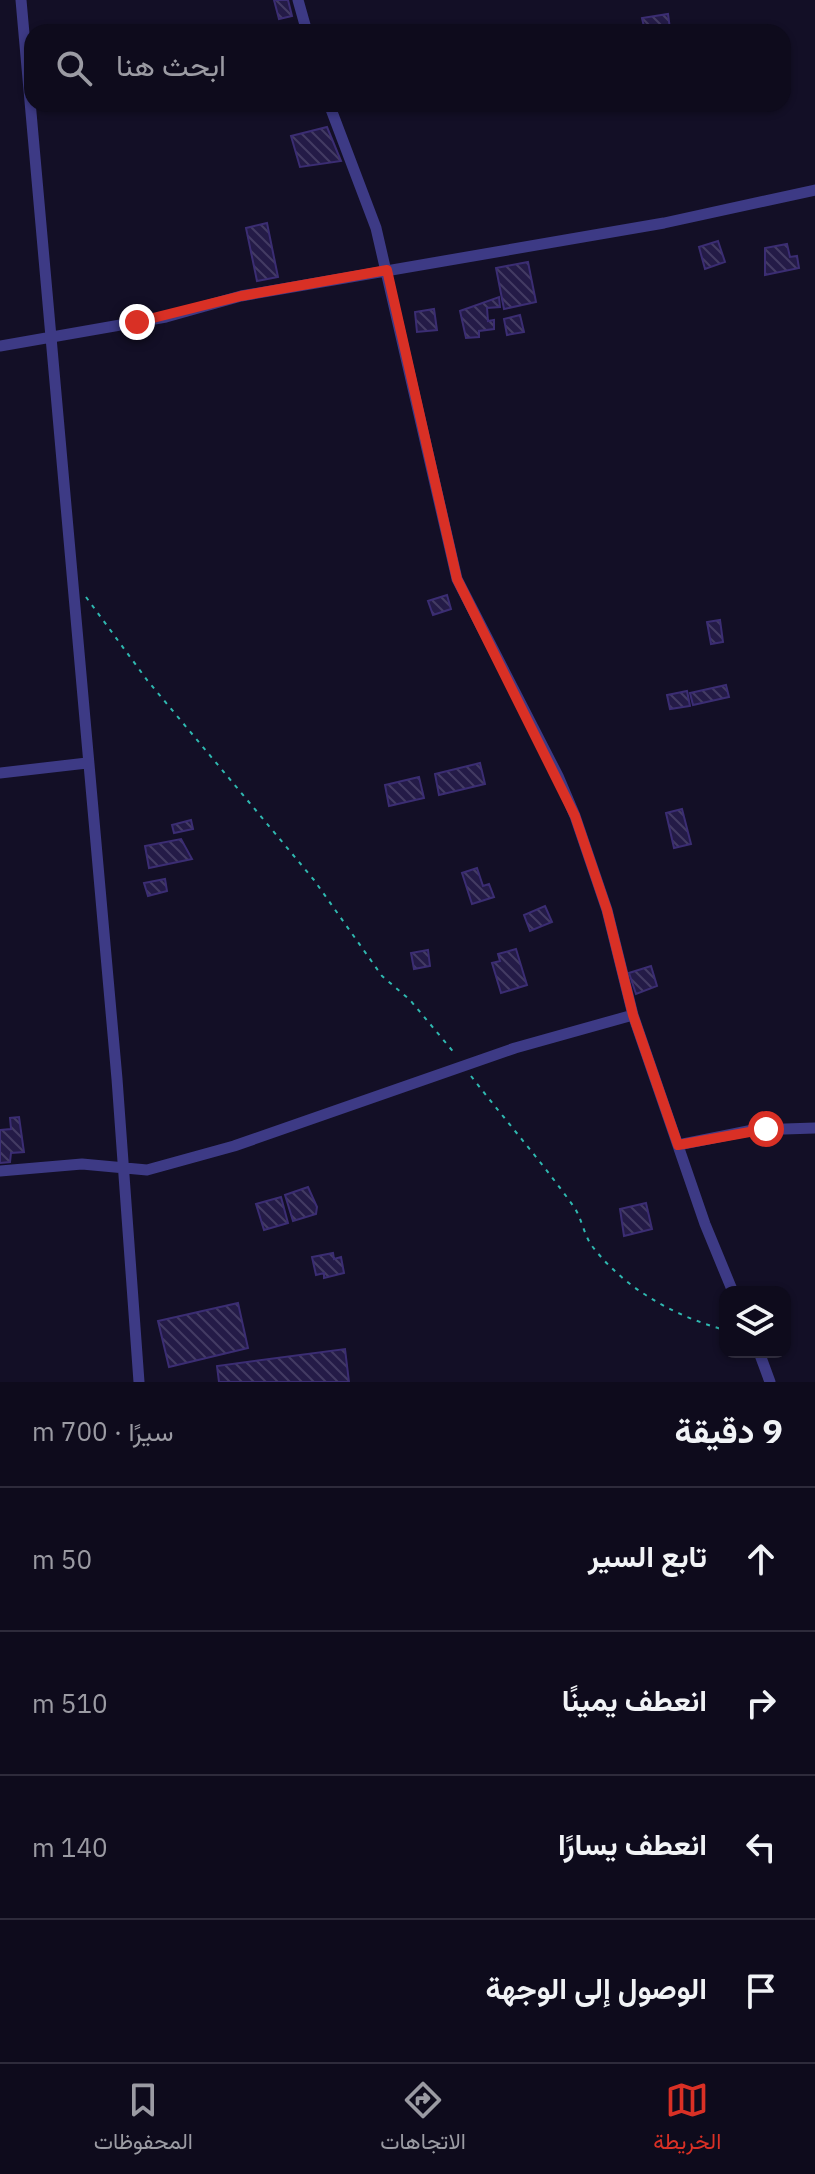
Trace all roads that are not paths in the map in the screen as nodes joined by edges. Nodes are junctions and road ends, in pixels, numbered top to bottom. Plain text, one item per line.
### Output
1 (21, 0) edge
2 (298, 0) edge
3 (305, 24) edge
4 (24, 34) edge
5 (31, 112) edge
6 (332, 112) edge
7 (815, 190) edge
8 (387, 270) junction
9 (51, 335) junction
10 (0, 346) edge
11 (87, 763) junction
12 (0, 773) edge
13 (633, 1015) junction
14 (815, 1128) edge
15 (678, 1145) junction
16 (123, 1169) junction
17 (0, 1171) edge
18 (731, 1286) edge
19 (761, 1358) edge
20 (139, 1382) edge
21 (770, 1382) edge

1 - 4 street
2 - 3 street
5 - 9 street
6 - 8 street
7 - 8 street
8 - 9 street
8 - 13 street
9 - 10 street
9 - 11 street
11 - 12 street
11 - 16 street
13 - 15 street
13 - 16 street
14 - 15 street
15 - 18 street
16 - 17 street
16 - 20 street
19 - 21 street

